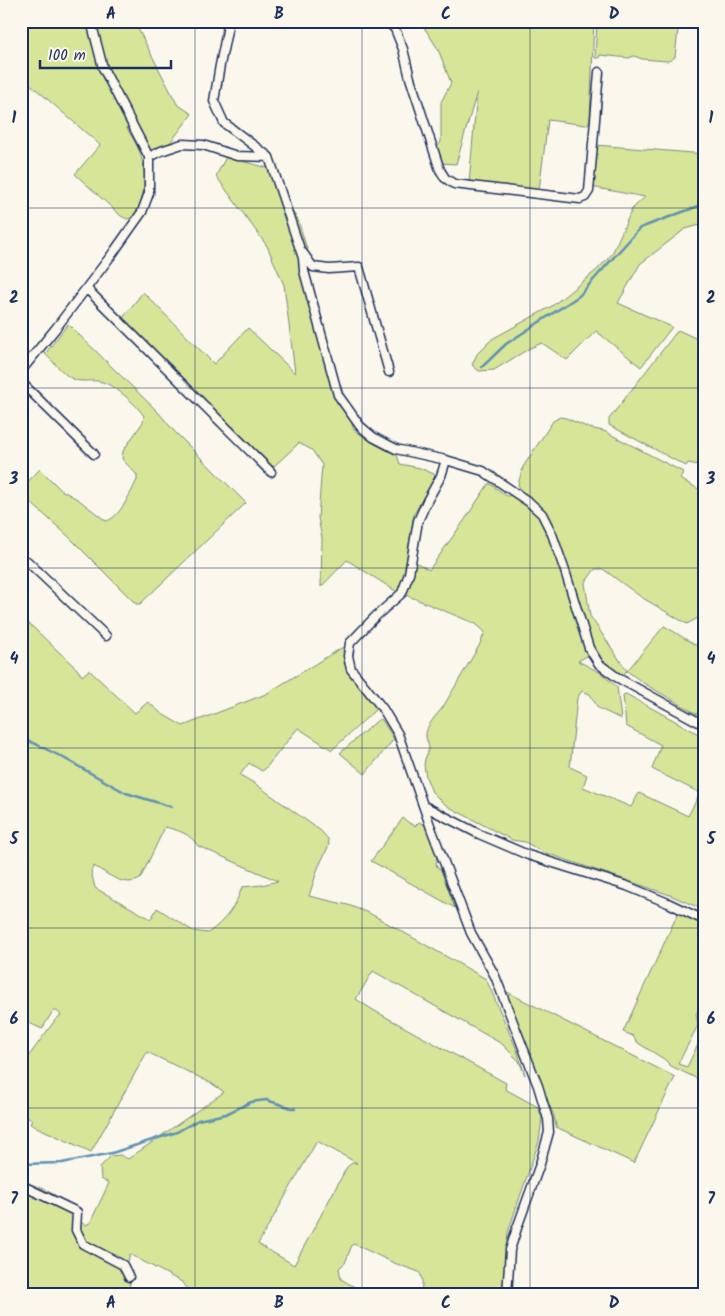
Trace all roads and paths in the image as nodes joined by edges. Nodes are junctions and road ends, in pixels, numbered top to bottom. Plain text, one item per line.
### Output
1 (91, 21) edge
2 (229, 21) edge
3 (386, 21) edge
4 (599, 72) dead end
5 (149, 157) junction
6 (269, 157) junction
7 (300, 250) junction
8 (87, 289) junction
9 (21, 371) edge
10 (389, 372) dead end
11 (21, 382) edge
12 (94, 454) dead end
13 (446, 460) junction
14 (271, 472) dead end
15 (21, 567) edge
16 (106, 636) dead end
17 (704, 725) edge
18 (424, 806) junction
19 (704, 920) edge
20 (21, 1185) edge
21 (129, 1277) dead end
22 (506, 1295) edge

1 - 5 street
2 - 6 street
3 - 4 street
5 - 6 street
5 - 8 street
6 - 7 street
7 - 10 street
7 - 13 street
8 - 9 street
8 - 14 street
11 - 12 street
13 - 17 street
13 - 18 street
15 - 16 street
18 - 19 street
18 - 22 street
20 - 21 street

